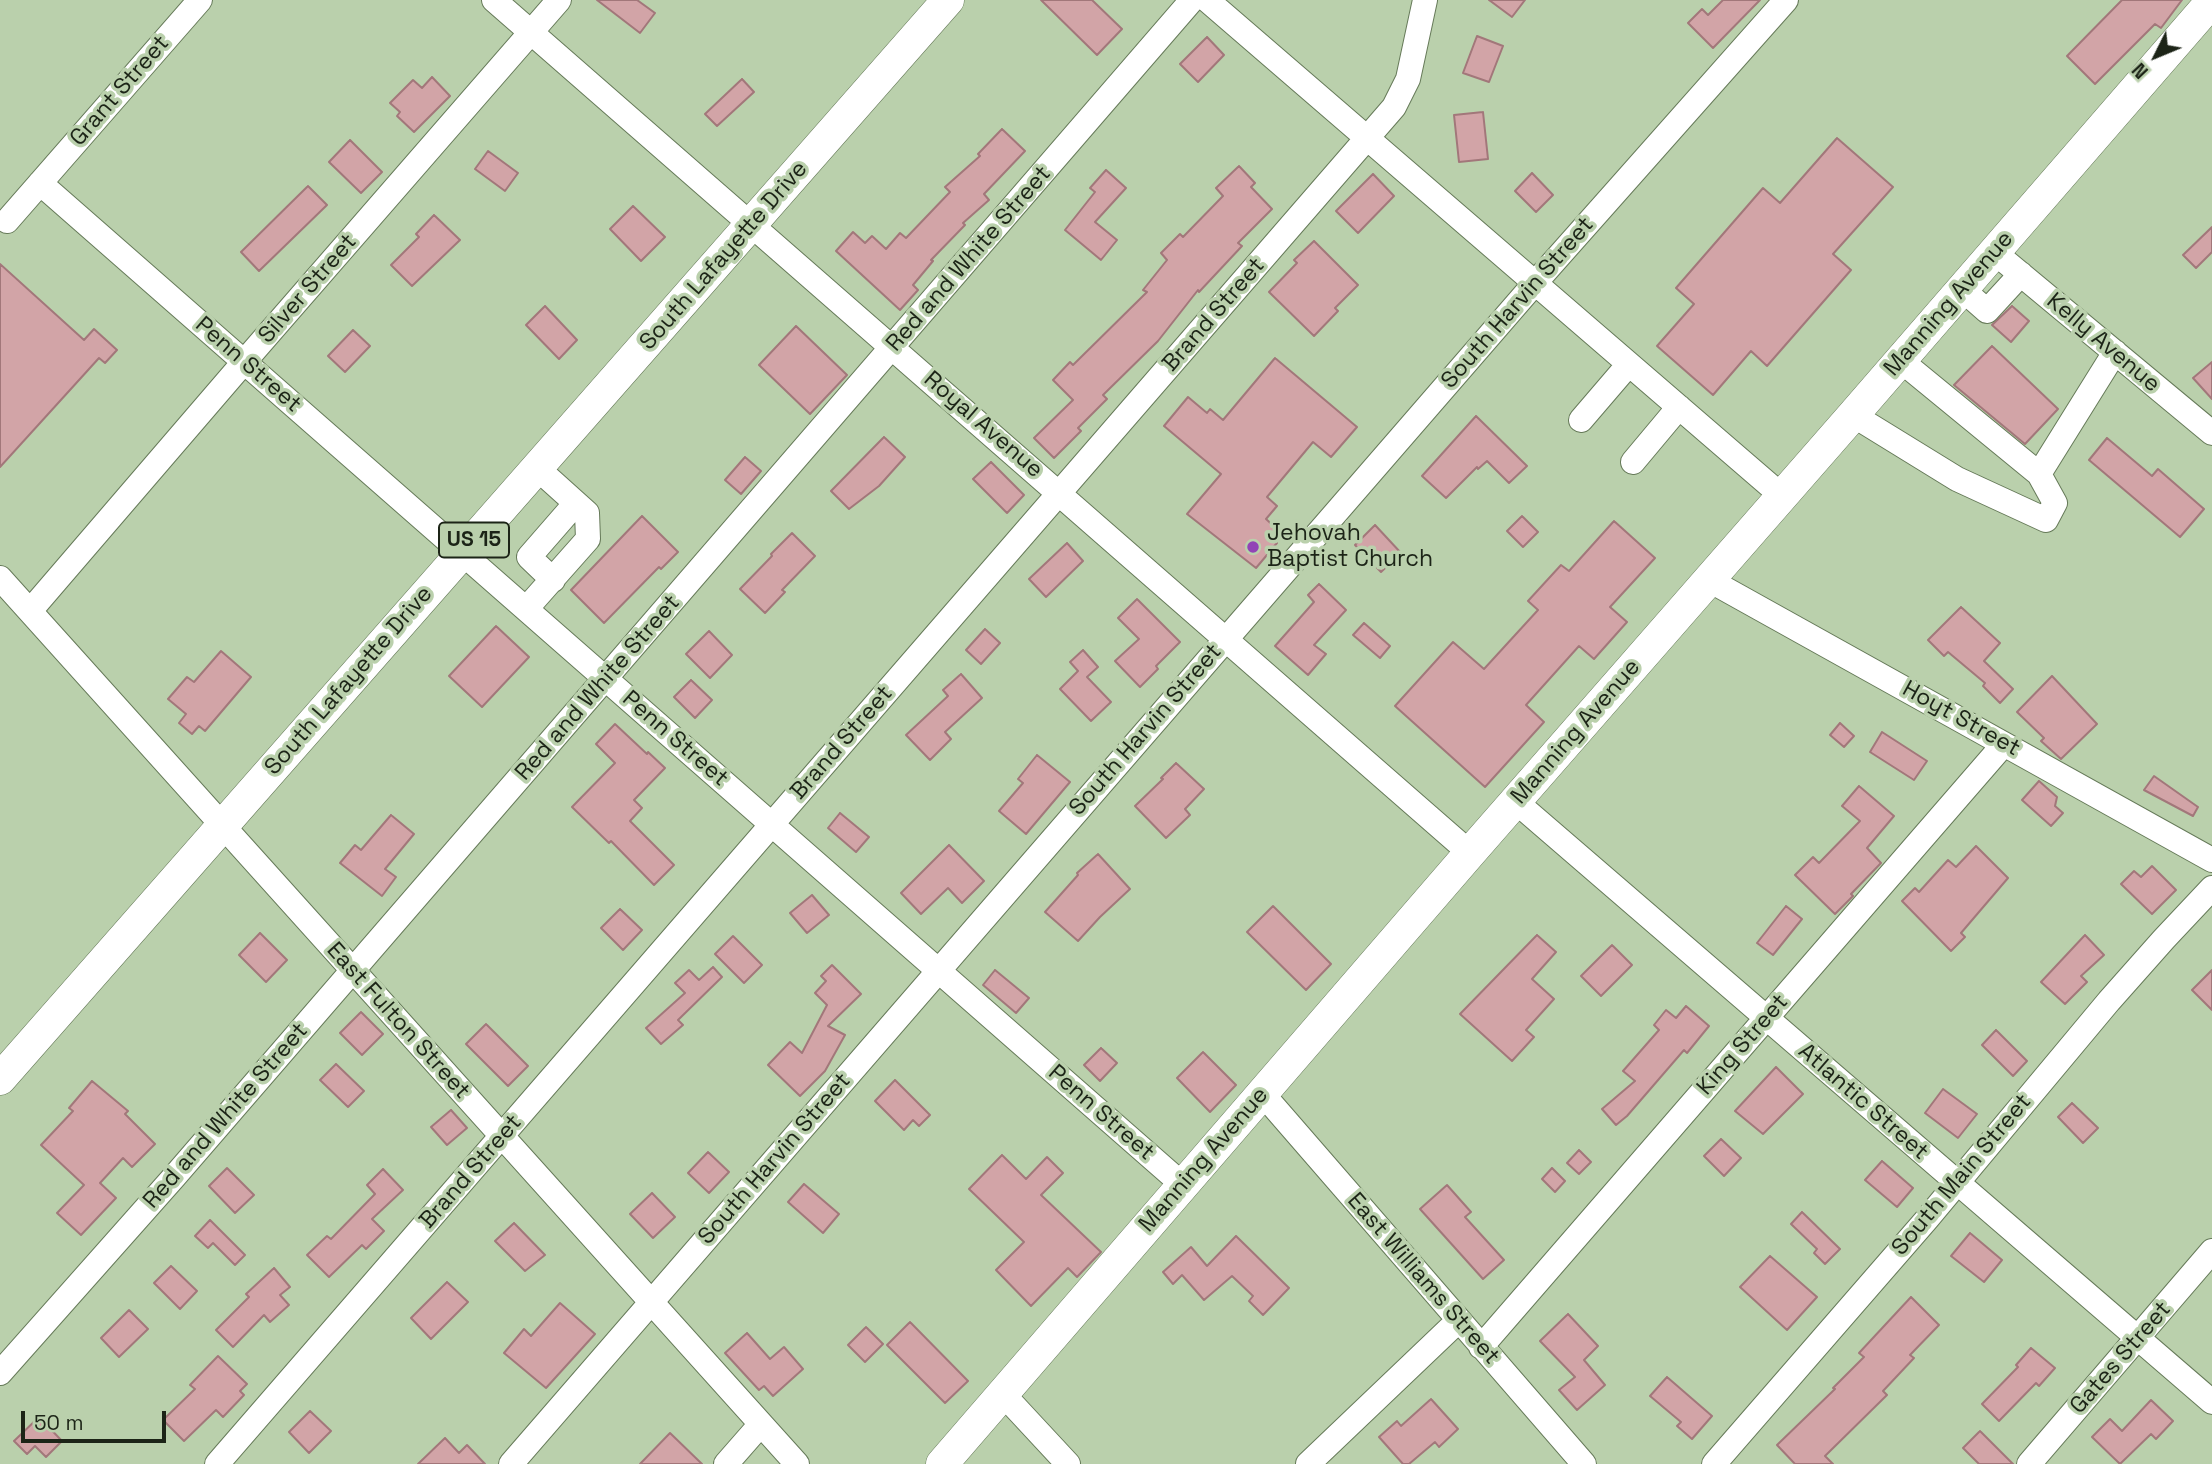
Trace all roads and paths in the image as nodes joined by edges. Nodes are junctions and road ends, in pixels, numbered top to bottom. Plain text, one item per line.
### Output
1 (200, 0) edge
2 (494, 0) edge
3 (559, 0) edge
4 (948, 0) edge
5 (1192, 0) edge
6 (1207, 0) edge
7 (1425, 0) edge
8 (1786, 0) edge
9 (2212, 1) edge
10 (532, 32) junction
11 (1367, 139) junction
12 (40, 183) junction
13 (7, 220) dead end
14 (752, 224) junction
15 (1994, 252) junction
16 (2021, 274) junction
17 (1535, 283) junction
18 (1962, 289) junction
19 (893, 347) junction
20 (2115, 352) junction
21 (1900, 360) junction
22 (244, 362) junction
23 (1629, 364) junction
24 (1679, 408) junction
25 (1853, 415) junction
26 (1581, 420) dead end
27 (2212, 433) edge
28 (1633, 462) dead end
29 (537, 468) junction
30 (2039, 474) junction
31 (1059, 493) junction
32 (1782, 496) junction
33 (576, 503) junction
34 (462, 553) junction
35 (0, 578) edge
36 (553, 580) junction
37 (1709, 580) junction
38 (526, 608) junction
39 (30, 611) junction
40 (1226, 639) junction
41 (606, 678) junction
42 (2004, 744) junction
43 (1515, 801) junction
44 (772, 824) junction
45 (222, 825) junction
46 (1470, 852) junction
47 (2212, 860) edge
48 (2212, 888) edge
49 (352, 970) junction
50 (938, 970) junction
51 (1766, 1018) junction
52 (0, 1079) edge
53 (1262, 1093) junction
54 (502, 1137) junction
55 (1957, 1183) junction
56 (1183, 1185) junction
57 (2212, 1251) edge
58 (651, 1301) junction
59 (1459, 1320) junction
60 (2138, 1338) junction
61 (1481, 1347) junction
62 (0, 1373) edge
63 (1003, 1394) junction
64 (2212, 1402) edge
65 (761, 1424) junction
66 (217, 1464) edge
67 (510, 1464) edge
68 (726, 1464) edge
69 (797, 1464) edge
70 (942, 1464) edge
71 (1068, 1464) edge
72 (1308, 1464) edge
73 (1584, 1464) edge
74 (1714, 1464) edge
75 (2029, 1464) edge

1 - 12 street, Grant Street
2 - 10 street, Royal Avenue
3 - 10 street, Silver Street
4 - 14 main road, South Lafayette Drive / US 15
5 - 19 street, Red and White Street
6 - 11 street
7 - 11 street, Brand Street
8 - 17 street, South Harvin Street
9 - 15 main road, Manning Avenue
10 - 14 street, Royal Avenue
10 - 22 street, Silver Street
11 - 17 street
11 - 31 street, Brand Street
12 - 13 street, Grant Street
12 - 22 street, Penn Street
14 - 19 street, Royal Avenue
14 - 29 main road, South Lafayette Drive / US 15
15 - 16 street, Kelly Avenue
15 - 18 main road, Manning Avenue
16 - 18 street
16 - 20 street, Kelly Avenue
17 - 23 street
17 - 40 street, South Harvin Street
18 - 21 main road, Manning Avenue
19 - 31 street, Royal Avenue
19 - 41 street, Red and White Street
20 - 27 street, Kelly Avenue
20 - 30 street
21 - 25 main road, Manning Avenue
21 - 30 street
22 - 34 street, Penn Street
22 - 39 street, Silver Street
23 - 24 street
23 - 26 street
24 - 28 street
24 - 32 street
25 - 30 street
25 - 32 main road, Manning Avenue
29 - 33 street
29 - 34 main road, South Lafayette Drive / US 15
31 - 40 street, Royal Avenue
31 - 44 street, Brand Street
32 - 37 main road, Manning Avenue
33 - 36 street
33 - 36 street
34 - 38 street, Penn Street
34 - 45 main road, South Lafayette Drive / US 15
35 - 39 street, East Fulton Street
36 - 38 street
37 - 42 street, Hoyt Street
37 - 43 main road, Manning Avenue
38 - 41 street, Penn Street
39 - 45 street, East Fulton Street
40 - 46 street, Royal Avenue
40 - 50 street, South Harvin Street
41 - 44 street, Penn Street
41 - 49 street, Red and White Street
42 - 47 street, Hoyt Street
42 - 51 street, King Street
43 - 46 main road, Manning Avenue
43 - 51 street, Atlantic Street
44 - 50 street, Penn Street
44 - 54 street, Brand Street
45 - 49 street, East Fulton Street
45 - 52 main road, South Lafayette Drive / US 15
46 - 53 main road, Manning Avenue
48 - 55 street, South Main Street
49 - 54 street, East Fulton Street
49 - 62 street, Red and White Street
50 - 56 street, Penn Street
50 - 58 street, South Harvin Street
51 - 55 street, Atlantic Street
51 - 61 street, King Street
53 - 56 main road, Manning Avenue
53 - 59 street, East Williams Street
54 - 58 street, East Fulton Street
54 - 66 street, Brand Street
55 - 60 street, Atlantic Street
55 - 74 street, South Main Street
56 - 63 main road, Manning Avenue
57 - 60 street, Gates Street
58 - 65 street, East Fulton Street
58 - 67 street, South Harvin Street
59 - 61 street, East Williams Street
59 - 72 street
60 - 64 street, Atlantic Street
60 - 75 street, Gates Street
61 - 73 street, East Williams Street
63 - 70 main road, Manning Avenue
63 - 71 street
65 - 68 street
65 - 69 street, East Fulton Street

